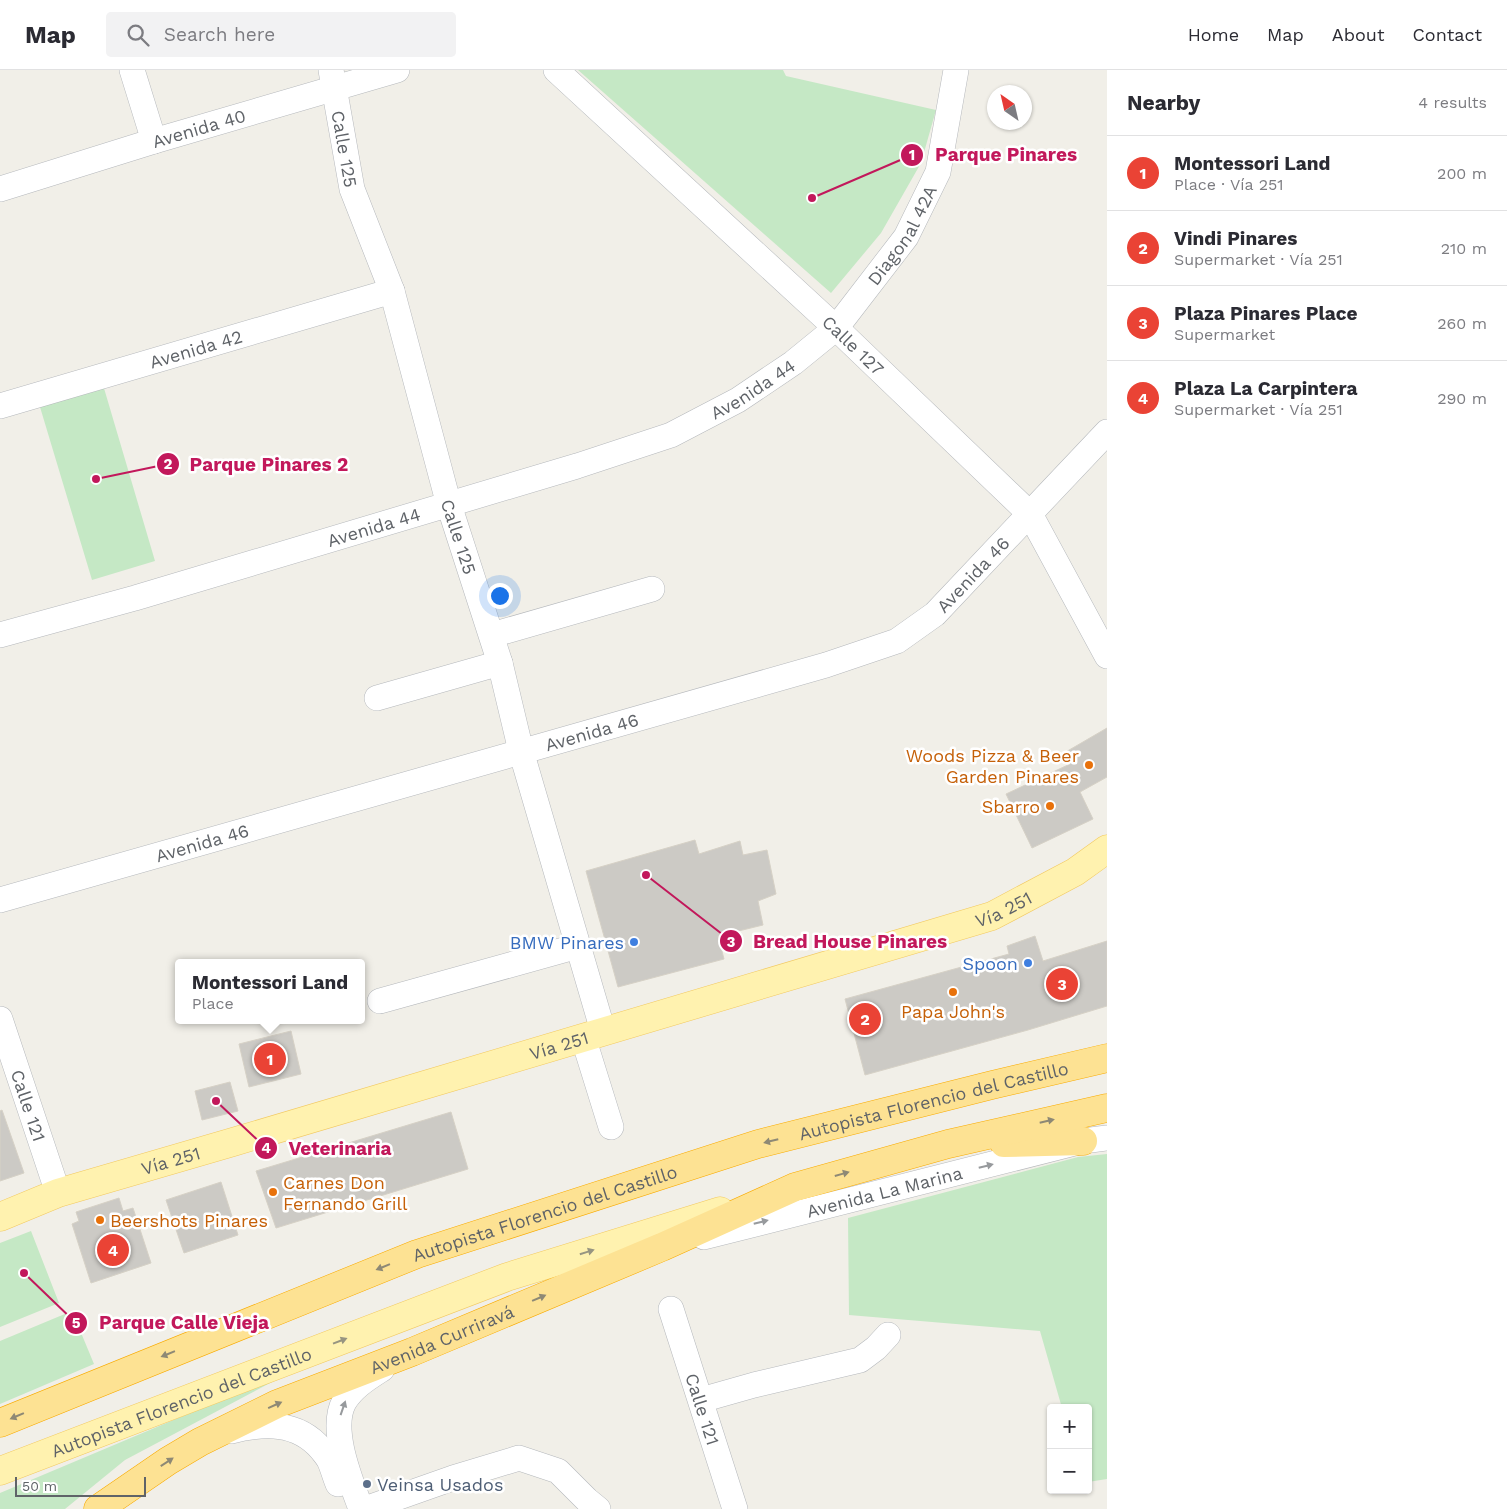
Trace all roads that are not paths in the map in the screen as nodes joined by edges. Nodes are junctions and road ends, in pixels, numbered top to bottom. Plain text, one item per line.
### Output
1 (132, 70) edge
2 (397, 70) edge
3 (556, 70) edge
4 (956, 70) edge
5 (332, 80) edge
6 (154, 141) junction
7 (0, 189) edge
8 (392, 291) junction
9 (836, 328) junction
10 (0, 406) edge
11 (1107, 432) edge
12 (449, 505) junction
13 (1030, 514) junction
14 (652, 589) dead end
15 (0, 635) edge
16 (492, 635) junction
17 (1107, 656) edge
18 (500, 664) junction
19 (377, 698) dead end
20 (521, 751) junction
21 (1107, 848) edge
22 (0, 900) edge
23 (578, 946) junction
24 (380, 1001) dead end
25 (0, 1019) edge
26 (593, 1034) junction
27 (1107, 1058) edge
28 (1107, 1108) edge
29 (611, 1127) dead end
30 (1095, 1140) edge
31 (948, 1144) junction
32 (795, 1187) junction
33 (58, 1193) junction
34 (0, 1217) edge
35 (662, 1247) junction
36 (671, 1309) dead end
37 (888, 1335) dead end
38 (412, 1352) junction
39 (701, 1400) junction
40 (0, 1423) edge
41 (200, 1442) junction
42 (0, 1471) edge
43 (98, 1509) edge
44 (347, 1509) edge
45 (360, 1509) edge
46 (365, 1509) edge
47 (598, 1509) edge
48 (735, 1509) edge

1 - 6 street
2 - 5 street, Avenida 40
3 - 9 street, Calle 127
4 - 9 street, Diagonal 42A
5 - 6 street, Avenida 40
5 - 8 street, Calle 125
6 - 7 street, Avenida 40
8 - 10 street, Avenida 42
8 - 12 street, Calle 125
9 - 12 street, Avenida 44
9 - 13 street, Calle 127
11 - 13 street, Avenida 46
12 - 15 street, Avenida 44
12 - 16 street, Calle 125
13 - 17 street, Calle 127
13 - 20 street, Avenida 46
14 - 16 street
16 - 18 street, Calle 125
18 - 19 street
18 - 20 street, Calle 125
20 - 22 street, Avenida 46
20 - 23 street, Calle 125
21 - 26 main road, Vía 251
23 - 24 street
23 - 26 street, Calle 125
25 - 33 street, Calle 121
26 - 29 street, Calle 125
26 - 33 main road, Vía 251
27 -> 40 highway, Autopista Florencio del Castillo
31 -> 28 highway, Autopista Florencio del Castillo
30 - 31 highway
35 -> 30 street, Avenida La Marina
32 -> 31 highway, Autopista Florencio del Castillo
32 - 35 highway, Avenida Curriravá
42 -> 32 main road, Autopista Florencio del Castillo
33 - 34 main road, Vía 251
38 -> 35 highway, Avenida Curriravá
36 - 39 street, Calle 121
37 - 39 street
41 -> 38 highway, Avenida Curriravá
45 -> 38 street
39 - 48 street, Calle 121
43 -> 41 highway, Avenida Curriravá
41 - 44 street
46 - 47 street

